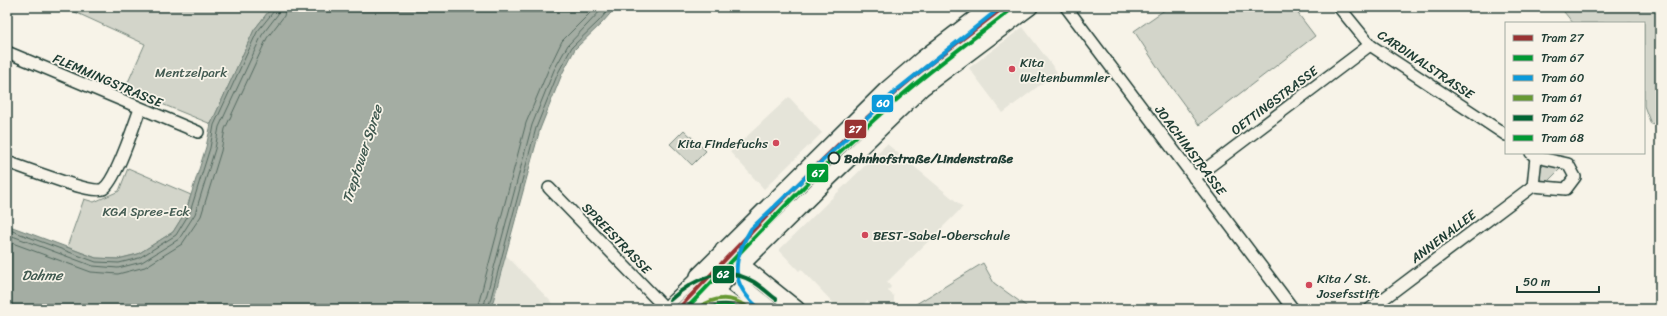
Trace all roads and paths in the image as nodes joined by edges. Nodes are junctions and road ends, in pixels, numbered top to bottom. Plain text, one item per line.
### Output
1 (990, 7) edge
2 (1030, 7) edge
3 (1066, 7) edge
4 (1340, 7) edge
5 (1370, 45) junction
6 (7, 52) edge
7 (140, 109) junction
8 (198, 132) dead end
9 (1505, 134) edge
10 (1534, 155) edge
11 (7, 162) edge
12 (1194, 178) junction
13 (1533, 186) junction
14 (549, 188) dead end
15 (723, 250) junction
16 (742, 264) junction
17 (698, 276) junction
18 (716, 291) junction
19 (664, 308) edge
20 (697, 309) edge
21 (738, 309) edge
22 (797, 309) edge
23 (1293, 309) edge
24 (1370, 309) edge

1 - 15 main road
2 - 16 main road
3 - 12 street, JOACHIMSTRASSE
4 - 5 street, CARDINALSTRASSE
5 - 9 street, CARDINALSTRASSE
5 - 12 street, OETTINGSTRASSE
6 - 7 street, FLEMMINGSTRASSE
7 - 8 street, FLEMMINGSTRASSE
7 - 11 street
10 - 13 street
10 - 13 street
12 - 23 street, JOACHIMSTRASSE
13 - 24 street, ANNENALLEE
14 - 19 street, SPREESTRASSE
15 - 16 main road
15 - 17 main road
16 - 18 main road
16 - 22 main road
17 - 18 main road
17 - 19 street
18 - 20 street
18 - 21 main road

